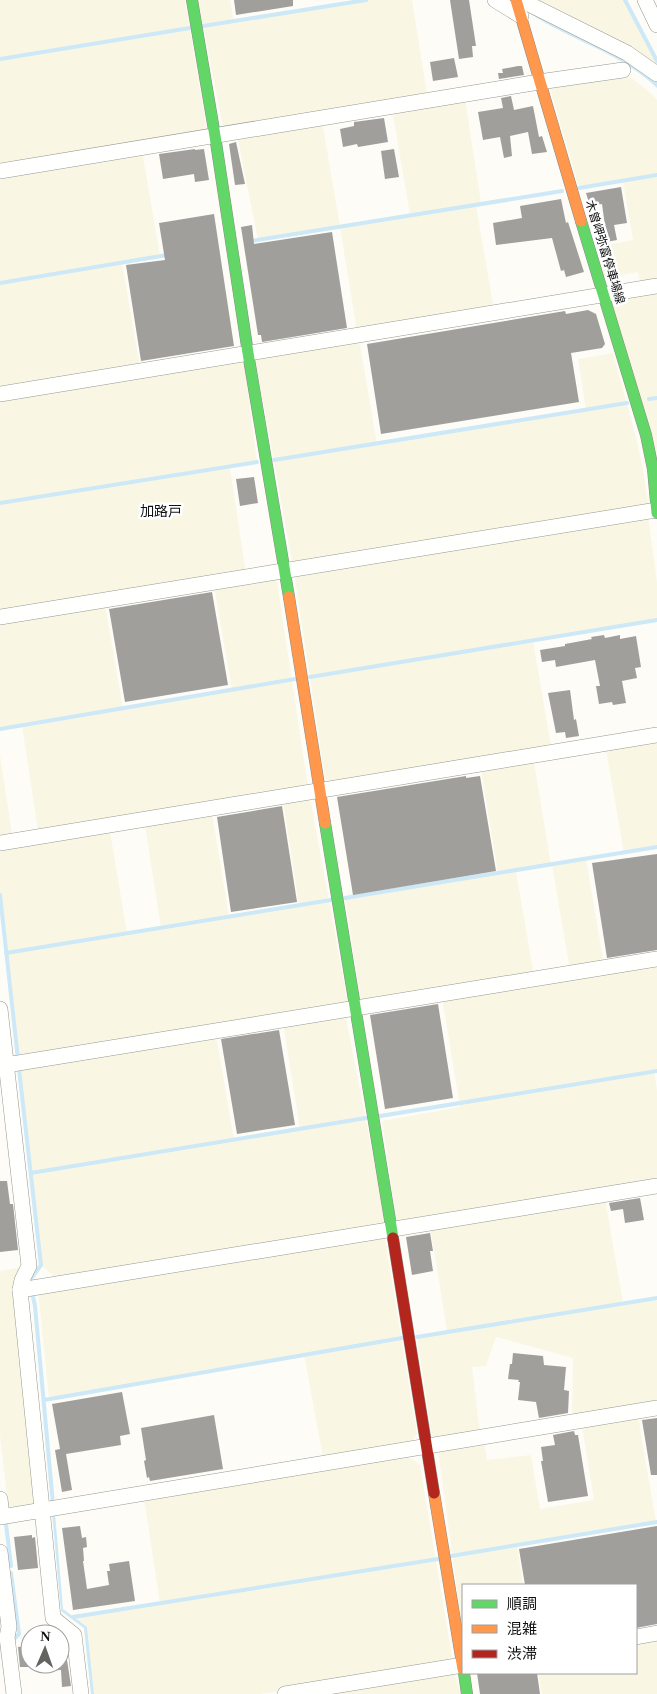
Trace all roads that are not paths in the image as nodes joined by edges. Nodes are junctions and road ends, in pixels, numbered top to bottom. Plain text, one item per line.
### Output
1 (192, 0) edge
2 (495, 0) edge
3 (516, 0) edge
4 (644, 0) edge
5 (520, 9) edge
6 (657, 25) edge
7 (623, 70) dead end
8 (657, 74) edge
9 (539, 82) junction
10 (215, 136) junction
11 (0, 171) edge
12 (657, 286) edge
13 (603, 295) junction
14 (248, 353) junction
15 (0, 394) edge
16 (657, 511) edge
17 (285, 571) junction
18 (0, 617) edge
19 (657, 735) edge
20 (319, 790) junction
21 (0, 843) edge
22 (657, 959) edge
23 (356, 1008) junction
24 (0, 1009) edge
25 (6, 1065) junction
26 (657, 1186) edge
27 (392, 1229) junction
28 (20, 1290) junction
29 (657, 1408) edge
30 (427, 1446) junction
31 (0, 1499) edge
32 (49, 1509) junction
33 (1, 1517) edge
34 (0, 1552) edge
35 (657, 1633) edge
36 (637, 1637) edge
37 (462, 1659) edge
38 (462, 1665) edge
39 (464, 1674) edge
40 (14, 1694) edge
41 (81, 1694) edge
42 (285, 1694) edge
43 (467, 1694) edge

1 - 10 street
2 - 5 street
3 - 5 street, 木曽岬弥富停車場線
4 - 6 street
5 - 8 street
5 - 9 street, 木曽岬弥富停車場線
7 - 9 street
9 - 10 street
9 - 13 street, 木曽岬弥富停車場線
10 - 11 street
10 - 14 street
12 - 13 street
13 - 14 street
13 - 16 street, 木曽岬弥富停車場線
14 - 15 street
14 - 17 street
16 - 17 street
17 - 18 street
17 - 20 street
19 - 20 street
20 - 21 street
20 - 23 street
22 - 23 street
23 - 25 street
23 - 27 street
24 - 25 street
25 - 28 street
26 - 27 street
27 - 28 street
27 - 30 street
28 - 32 street
29 - 30 street
30 - 32 street
30 - 37 street
31 - 33 street
32 - 33 street
32 - 41 street
34 - 40 street
35 - 36 street
38 - 42 street
39 - 43 street

